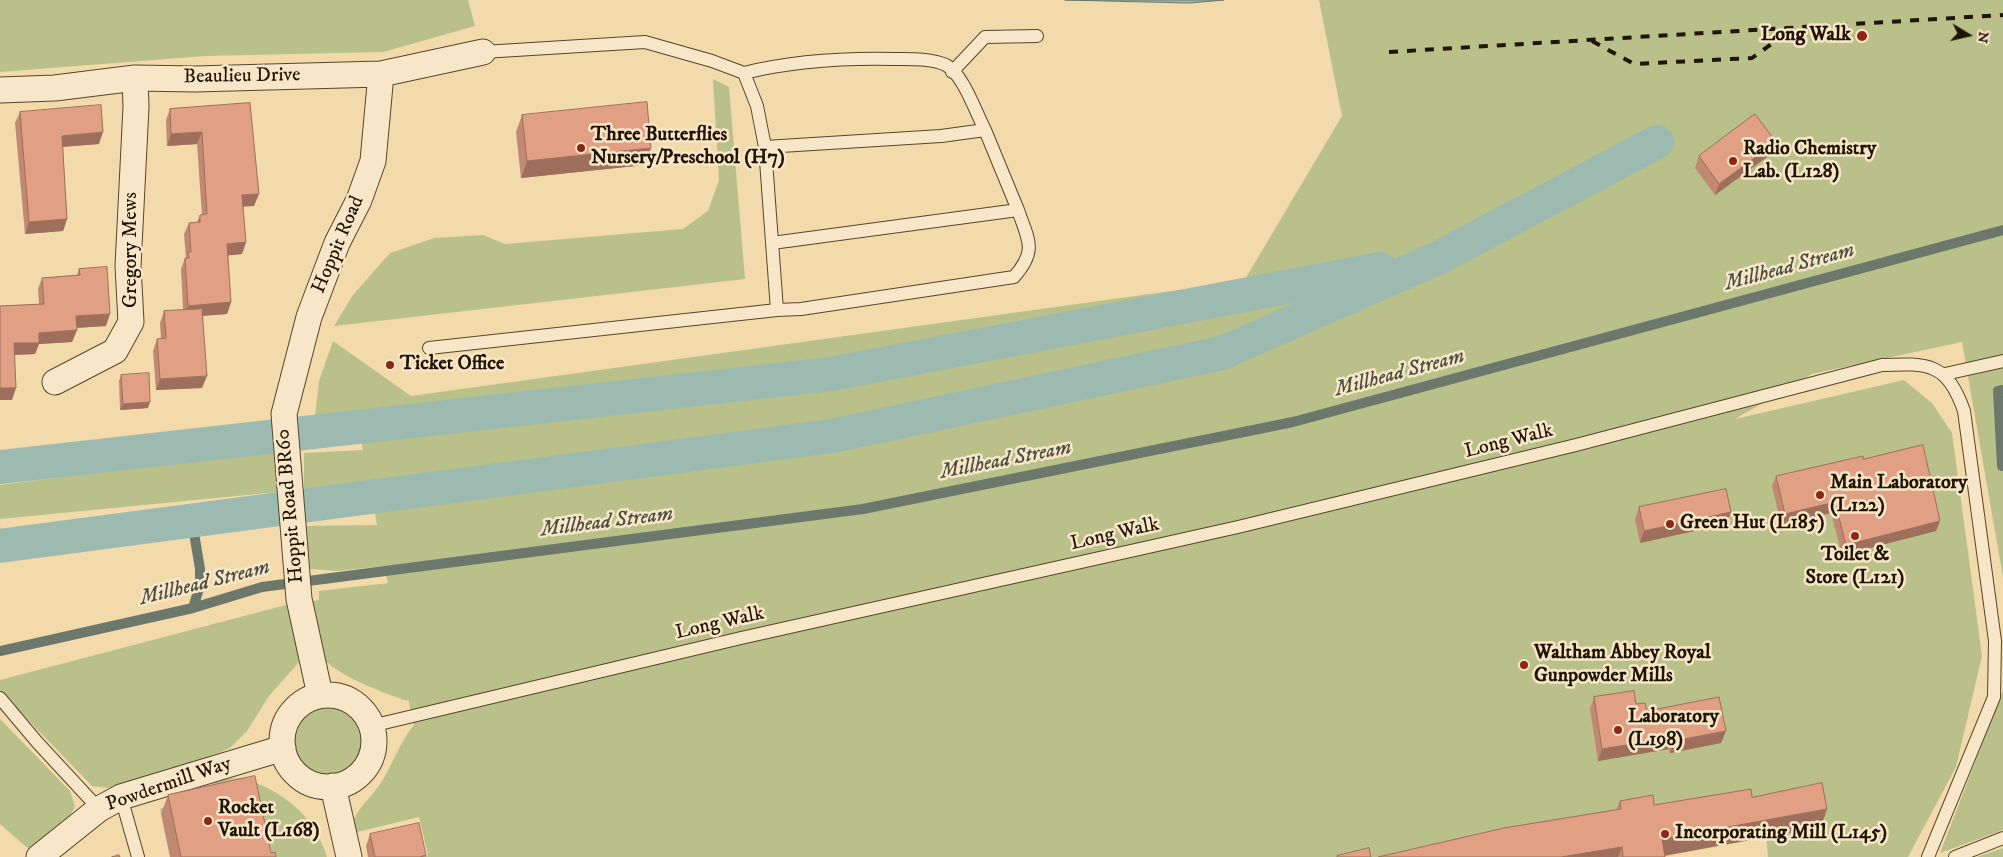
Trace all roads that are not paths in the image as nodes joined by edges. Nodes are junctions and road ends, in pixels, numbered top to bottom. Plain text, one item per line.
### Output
1 (1037, 36) dead end
2 (483, 52) joint
3 (952, 72) junction
4 (744, 73) junction
5 (381, 74) junction
6 (135, 78) junction
7 (0, 90) edge
8 (985, 130) junction
9 (765, 147) junction
10 (1018, 210) junction
11 (772, 243) junction
12 (777, 310) junction
13 (429, 348) dead end
14 (2003, 361) edge
15 (1945, 374) junction
16 (55, 382) dead end
17 (284, 414) joint
18 (320, 695) junction
19 (0, 698) edge
20 (371, 726) junction
21 (283, 748) junction
22 (333, 786) junction
23 (121, 797) junction
24 (99, 809) junction
25 (2003, 838) edge
26 (39, 857) edge
27 (138, 857) edge
28 (349, 857) edge
29 (1928, 857) edge
30 (1955, 857) edge

1 - 3 lane
2 - 4 lane
2 - 5 street, Beaulieu Drive
3 - 4 lane
3 - 8 lane
4 - 9 lane
5 - 6 street, Beaulieu Drive
5 - 17 street, Hoppit Road
6 - 7 street, Beaulieu Drive
6 - 16 street, Gregory Mews
8 - 9 lane
8 - 10 lane
9 - 11 lane
10 - 11 lane
10 - 12 lane
11 - 12 lane
12 - 13 lane
14 - 15 lane
15 - 20 lane, Long Walk
15 - 29 lane
17 - 18 street, Hoppit Road BR60
18 - 20 street
18 - 21 street
19 - 24 lane
20 - 22 street
21 - 22 street
21 - 23 street, Powdermill Way
22 - 28 street
23 - 24 street, Powdermill Way
23 - 27 lane
24 - 26 street, Powdermill Way
25 - 30 lane

